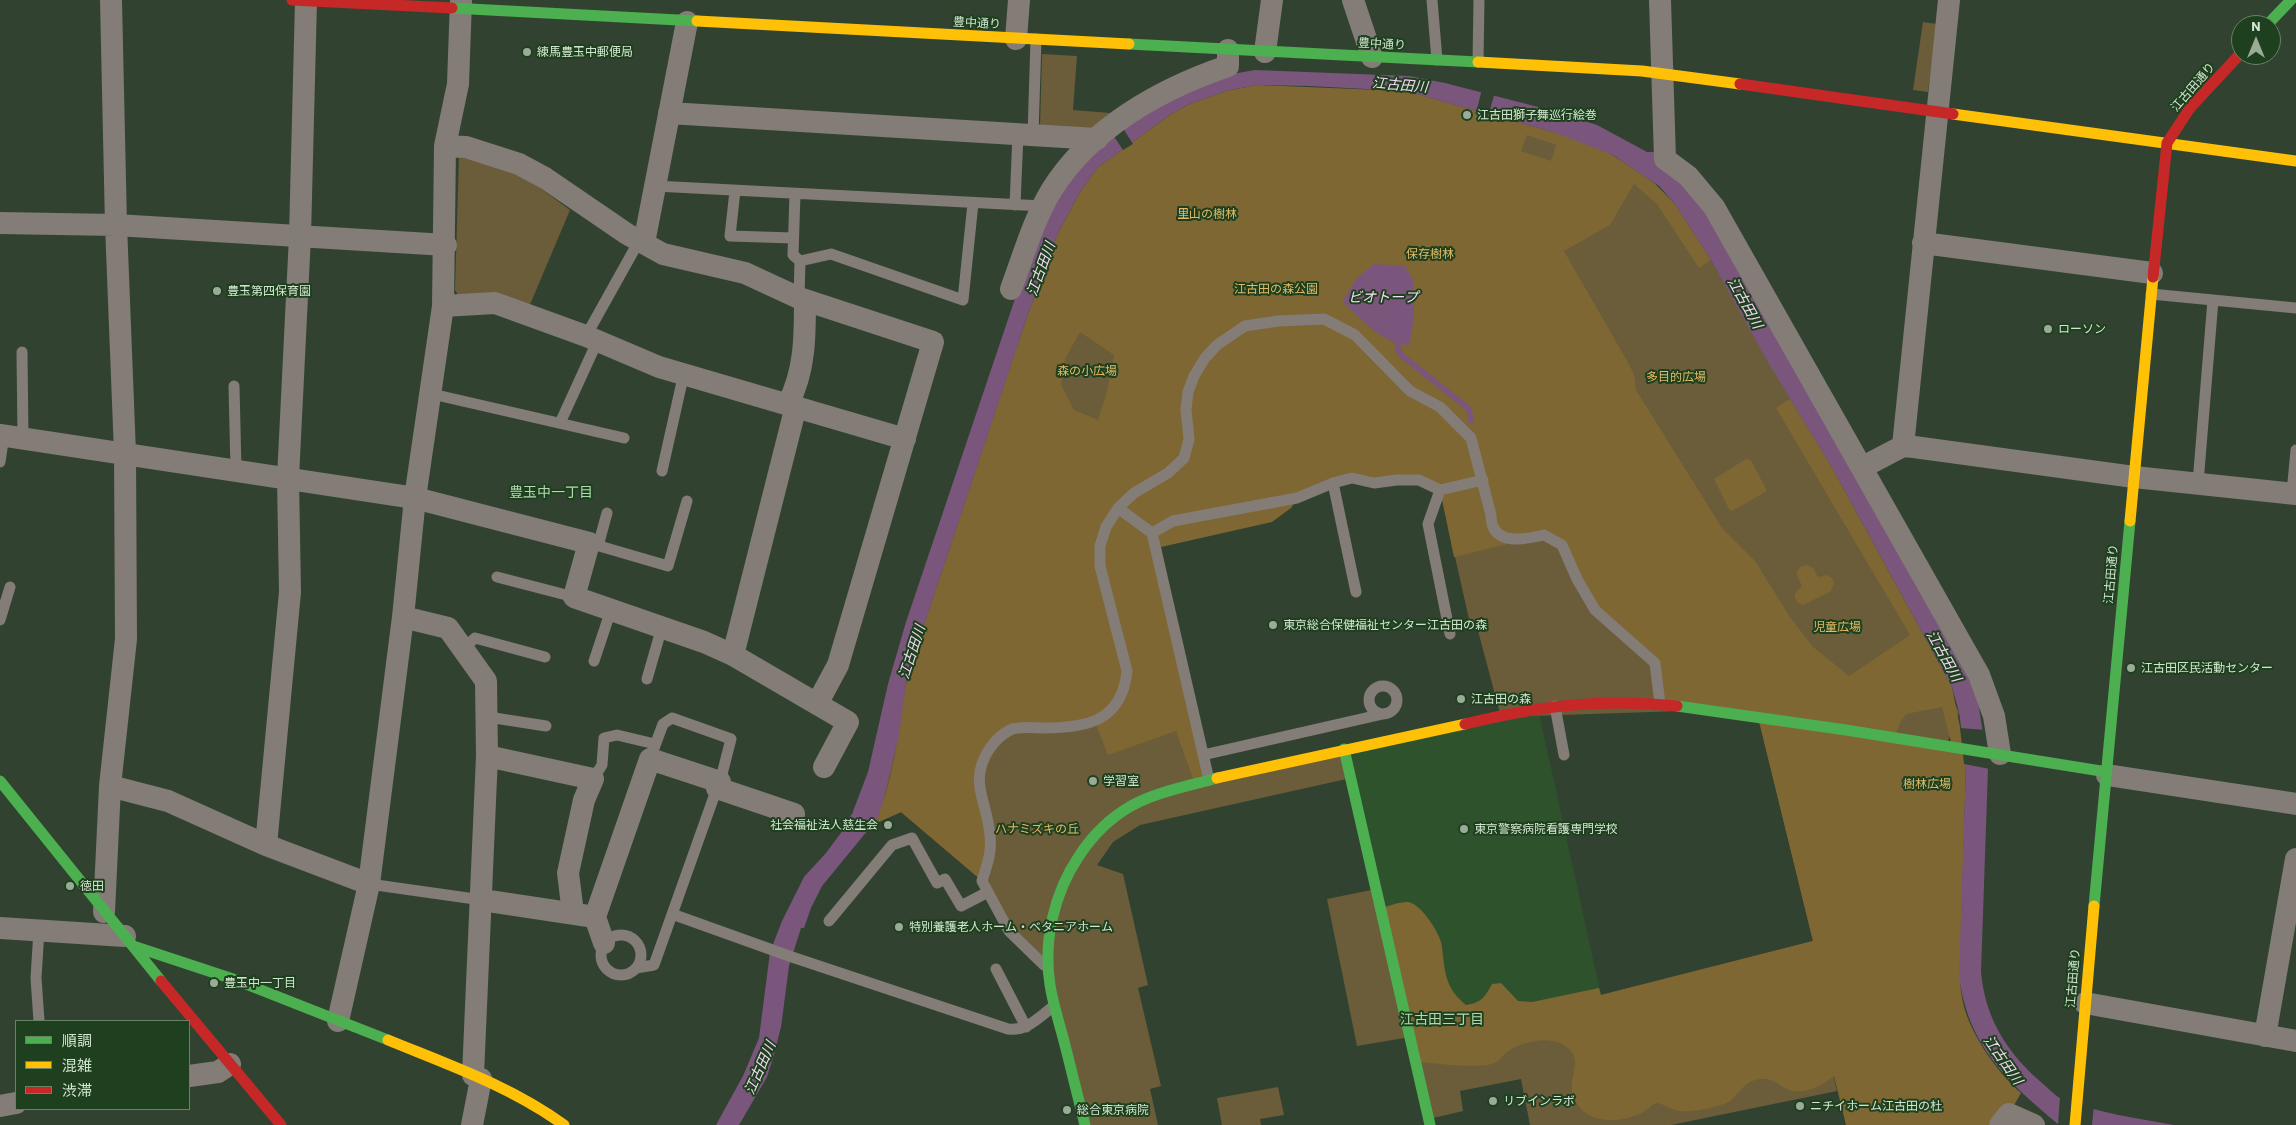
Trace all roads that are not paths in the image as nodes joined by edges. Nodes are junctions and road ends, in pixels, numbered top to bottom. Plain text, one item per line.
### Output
1 (111, 0) edge
2 (292, 0) edge
3 (562, 0) edge
4 (1019, 0) edge
5 (1272, 0) edge
6 (1353, 0) edge
7 (1432, 0) edge
8 (1479, 0) edge
9 (1660, 0) edge
10 (1949, 0) edge
11 (2291, 0) edge
12 (306, 1) edge
13 (461, 4) edge
14 (562, 14) junction
15 (688, 15) junction
16 (2277, 15) edge
17 (1026, 39) junction
18 (1228, 50) junction
19 (1265, 52) junction
20 (1372, 57) junction
21 (1437, 60) junction
22 (1478, 62) junction
23 (2231, 64) edge
24 (1661, 73) junction
25 (1937, 111) junction
26 (669, 113) junction
27 (1026, 135) junction
28 (1097, 139) junction
29 (2167, 143) junction
30 (445, 146) junction
31 (2296, 161) edge
32 (655, 186) junction
33 (735, 190) junction
34 (795, 194) junction
35 (973, 203) junction
36 (1015, 205) junction
37 (1043, 206) junction
38 (0, 224) edge
39 (116, 225) junction
40 (300, 236) junction
41 (793, 238) junction
42 (641, 242) junction
43 (1923, 243) junction
44 (446, 245) junction
45 (800, 261) junction
46 (2151, 283) junction
47 (1011, 289) dead end
48 (802, 299) junction
49 (2214, 300) junction
50 (443, 306) junction
51 (2296, 308) edge
52 (591, 339) junction
53 (22, 352) dead end
54 (684, 373) junction
55 (234, 386) dead end
56 (432, 394) junction
57 (792, 405) junction
58 (560, 423) junction
59 (9, 436) edge
60 (624, 438) dead end
61 (905, 439) junction
62 (1903, 446) junction
63 (2296, 450) edge
64 (125, 453) junction
65 (0, 462) edge
66 (1863, 467) junction
67 (236, 470) junction
68 (662, 471) dead end
69 (2134, 477) junction
70 (288, 478) junction
71 (1483, 480) junction
72 (1333, 483) junction
73 (2198, 483) junction
74 (1440, 490) junction
75 (2294, 493) edge
76 (415, 498) junction
77 (687, 501) dead end
78 (1118, 508) junction
79 (607, 513) dead end
80 (1152, 533) junction
81 (594, 544) junction
82 (498, 577) dead end
83 (10, 587) dead end
84 (1356, 592) dead end
85 (574, 597) junction
86 (611, 610) junction
87 (403, 617) junction
88 (0, 620) edge
89 (662, 627) junction
90 (1450, 634) dead end
91 (463, 649) junction
92 (733, 655) junction
93 (545, 657) dead end
94 (594, 661) dead end
95 (647, 679) dead end
96 (816, 704) junction
97 (1660, 704) junction
98 (1555, 706) junction
99 (1383, 714) dead end
100 (488, 717) junction
101 (546, 726) dead end
102 (1372, 730) junction
103 (1351, 737) junction
104 (653, 752) junction
105 (1996, 753) junction
106 (1203, 754) junction
107 (1564, 754) dead end
108 (487, 756) junction
109 (824, 767) dead end
110 (2107, 774) junction
111 (593, 779) junction
112 (1208, 780) junction
113 (719, 785) junction
114 (110, 786) junction
115 (4, 790) edge
116 (2296, 804) edge
117 (794, 814) dead end
118 (266, 845) junction
119 (2296, 859) edge
120 (369, 884) junction
121 (988, 892) junction
122 (482, 900) junction
123 (104, 912) junction
124 (572, 913) junction
125 (672, 914) junction
126 (595, 917) junction
127 (829, 921) dead end
128 (0, 928) edge
129 (39, 930) junction
130 (129, 941) junction
131 (604, 943) junction
132 (636, 968) junction
133 (1048, 968) junction
134 (996, 969) dead end
135 (2085, 1003) junction
136 (1056, 1005) junction
137 (39, 1020) edge
138 (338, 1020) junction
139 (1026, 1027) junction
140 (2265, 1036) junction
141 (2296, 1042) edge
142 (230, 1064) junction
143 (190, 1076) edge
144 (477, 1077) junction
145 (15, 1103) edge
146 (0, 1106) edge
147 (281, 1125) edge
148 (472, 1125) edge
149 (564, 1125) edge
150 (1086, 1125) edge
151 (1430, 1125) edge
152 (2000, 1125) edge
153 (2034, 1125) edge
154 (2075, 1125) edge

1 - 39 street
2 - 12 street, 豊中通り
3 - 14 lane
4 - 17 street
5 - 19 street
6 - 20 street
7 - 21 lane
8 - 22 lane
9 - 24 street
10 - 25 street
11 - 16 street
12 - 13 street, 豊中通り
12 - 40 street
13 - 14 street, 豊中通り
13 - 30 street
14 - 15 street, 豊中通り
15 - 17 street, 豊中通り
15 - 26 street
17 - 18 street, 豊中通り
17 - 27 lane
18 - 19 street, 豊中通り
18 - 28 street
19 - 20 street, 豊中通り
20 - 21 street, 豊中通り
21 - 22 street, 豊中通り
22 - 24 street, 豊中通り
23 - 29 street, 江古田通り
24 - 25 street, 豊中通り
24 - 66 street
25 - 29 street, 豊中通り
25 - 43 street
26 - 27 street
26 - 32 street
27 - 28 street
27 - 36 lane
28 - 37 street
29 - 31 street, 豊中通り
29 - 46 street, 江古田通り
30 - 42 street
30 - 44 street
32 - 33 lane
32 - 42 street
33 - 34 lane
33 - 41 lane
34 - 35 lane
34 - 41 lane
35 - 36 lane
35 - 45 lane
36 - 37 lane
37 - 47 street
38 - 39 street
39 - 40 street
39 - 64 street
40 - 44 street
40 - 70 street
41 - 45 lane
42 - 48 street
42 - 52 lane
43 - 46 street
43 - 62 street
44 - 50 street
45 - 48 lane
46 - 49 lane
46 - 69 street, 江古田通り
48 - 57 street
48 - 61 street
49 - 51 lane
49 - 73 lane
50 - 52 street
50 - 56 street
52 - 54 street
52 - 58 lane
53 - 59 lane
54 - 57 street
54 - 68 lane
55 - 67 lane
56 - 58 lane
56 - 76 street
57 - 61 street
57 - 92 street
58 - 60 lane
59 - 64 street
59 - 65 lane
61 - 96 street
62 - 66 street
62 - 69 street
63 - 75 lane
64 - 67 street
64 - 114 street
66 - 105 street
67 - 70 street
69 - 73 street
69 - 110 street, 江古田通り
70 - 76 street
70 - 118 street
71 - 74 lane
71 - 78 lane
71 - 97 lane
72 - 74 lane
72 - 80 lane
72 - 84 lane
73 - 75 street
74 - 90 lane
76 - 81 street
76 - 87 street
77 - 81 lane
78 - 80 lane
78 - 121 lane
79 - 81 lane
80 - 106 lane
81 - 85 street
82 - 85 lane
83 - 88 lane
85 - 86 street
86 - 89 street
86 - 94 lane
87 - 91 street
87 - 120 street
89 - 92 street
89 - 95 lane
91 - 93 lane
91 - 100 street
92 - 96 street
96 - 109 street
97 - 98 street
97 - 105 street
98 - 102 street
98 - 107 lane
99 - 102 lane
100 - 101 lane
100 - 108 street
102 - 103 street
102 - 103 lane
103 - 106 lane
103 - 112 street
103 - 151 street
104 - 111 lane
104 - 113 street
104 - 113 lane
104 - 126 street
105 - 110 street
106 - 112 lane
108 - 111 street
108 - 122 street
110 - 116 street
110 - 135 street, 江古田通り
111 - 124 street
112 - 133 street
113 - 117 street
113 - 125 lane
114 - 118 street
114 - 123 street
115 - 123 street
118 - 120 street
119 - 140 street
120 - 122 lane
120 - 138 street
121 - 127 lane
121 - 133 lane
122 - 124 street
122 - 144 street
123 - 130 street
124 - 126 street
125 - 132 lane
125 - 139 lane
126 - 131 street
128 - 129 street
129 - 130 street
129 - 137 lane
130 - 138 street
130 - 142 street
131 - 132 lane
131 - 132 lane
133 - 136 street
134 - 139 lane
135 - 140 street
135 - 154 street, 江古田通り
136 - 139 lane
136 - 150 street
138 - 144 street
140 - 141 street
142 - 143 street
142 - 147 street
144 - 148 street
144 - 149 street
145 - 146 street
152 - 153 street

